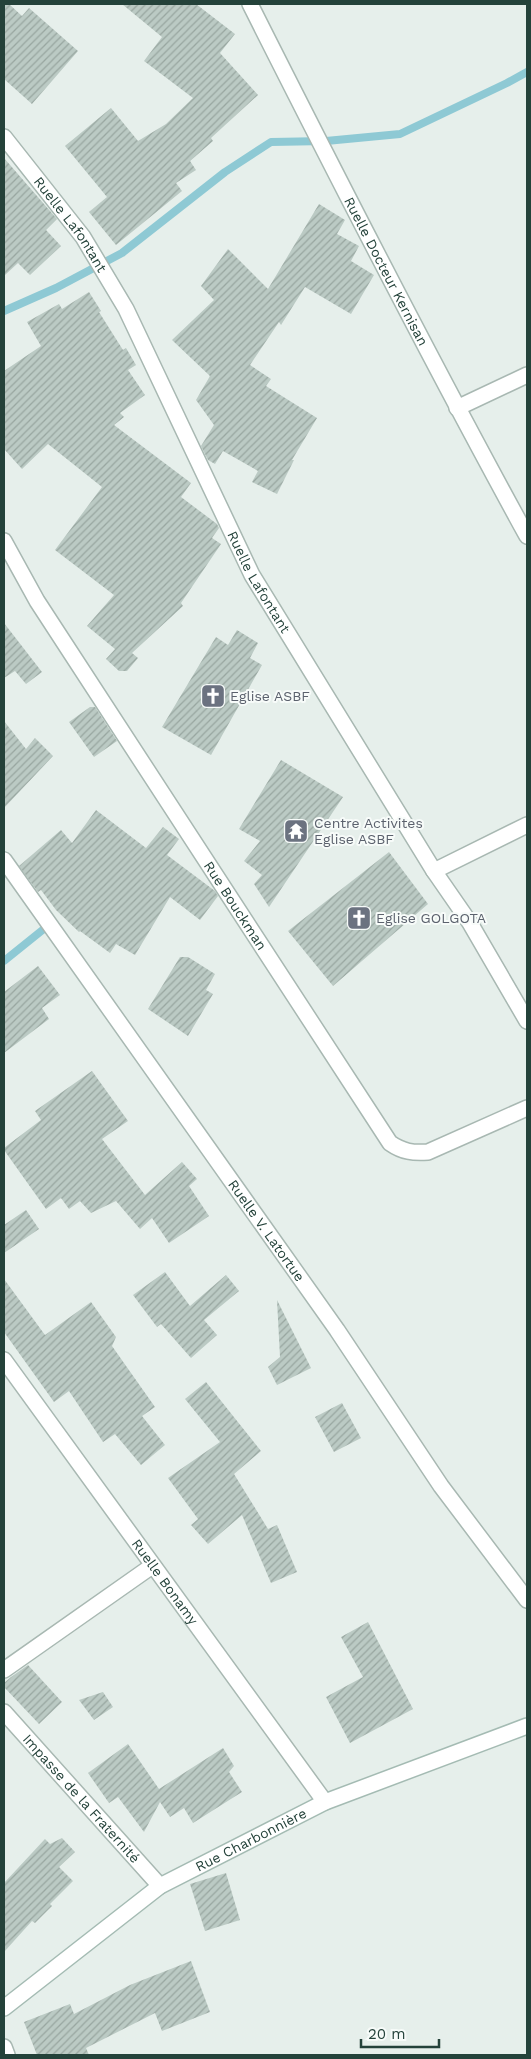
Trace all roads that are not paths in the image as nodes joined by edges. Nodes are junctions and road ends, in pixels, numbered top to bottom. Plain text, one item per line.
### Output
1 (250, 4) edge
2 (4, 137) edge
3 (527, 375) edge
4 (457, 408) junction
5 (527, 536) edge
6 (4, 542) edge
7 (527, 825) edge
8 (4, 860) edge
9 (434, 871) junction
10 (527, 1022) edge
11 (527, 1108) edge
12 (4, 1360) edge
13 (152, 1566) junction
14 (527, 1600) edge
15 (4, 1670) edge
16 (4, 1712) edge
17 (527, 1726) edge
18 (325, 1802) junction
19 (160, 1886) junction
20 (4, 2008) edge
21 (4, 2047) edge
22 (7, 2055) edge

1 - 4 street, Ruelle Docteur Kernisan
2 - 9 street, Ruelle Lafontant
3 - 4 street
4 - 5 street, Ruelle Docteur Kernisan
6 - 11 street, Rue Bouckman
7 - 9 street
8 - 14 street, Ruelle V. Latortue
9 - 10 street, Ruelle Lafontant
12 - 13 street, Ruelle Bonamy
13 - 15 street
13 - 18 street, Ruelle Bonamy
16 - 19 street, Impasse de la Fraternité
17 - 18 street, Rue Charbonnière
18 - 19 street, Rue Charbonnière
19 - 20 street, Rue Charbonnière
21 - 22 street

